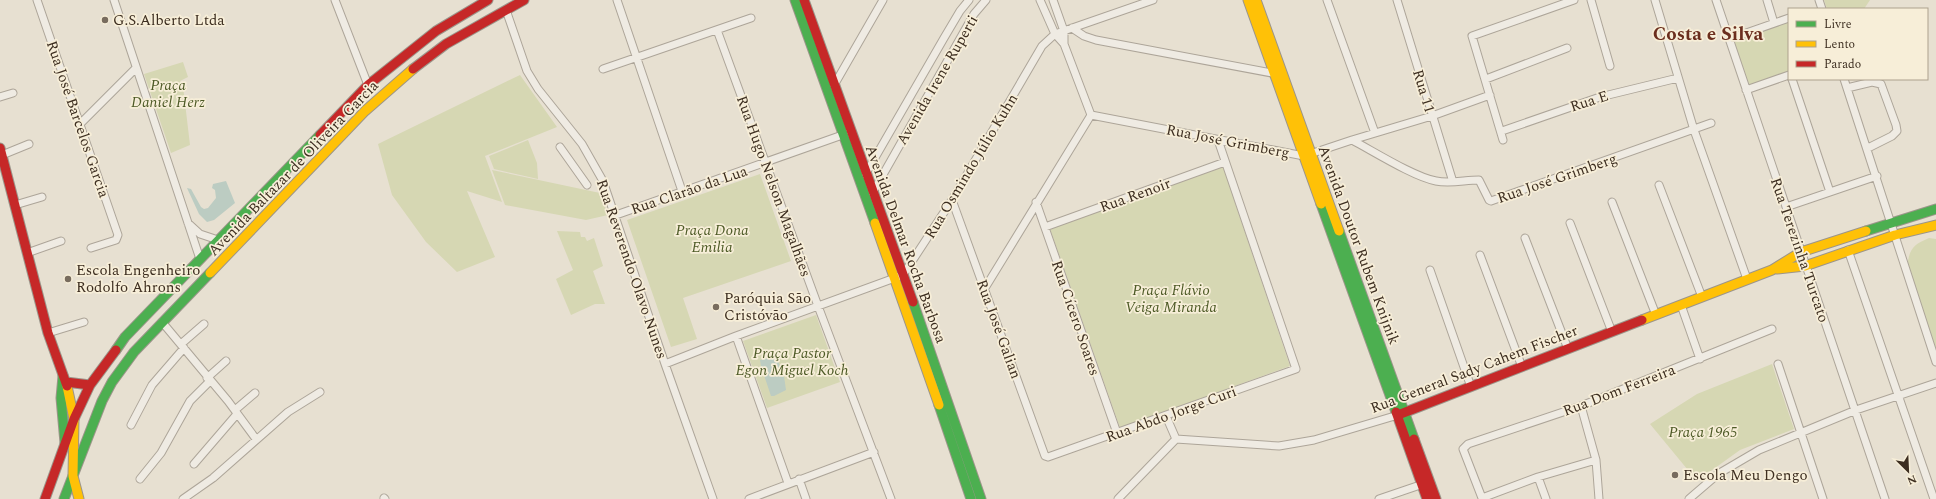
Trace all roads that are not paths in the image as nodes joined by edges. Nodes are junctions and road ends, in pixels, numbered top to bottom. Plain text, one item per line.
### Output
1 (37, 0) edge
2 (114, 0) edge
3 (335, 0) edge
4 (488, 0) edge
5 (524, 0) edge
6 (617, 0) edge
7 (795, 0) edge
8 (804, 0) edge
9 (883, 0) edge
10 (969, 0) edge
11 (986, 0) edge
12 (1040, 0) edge
13 (1053, 0) edge
14 (1153, 0) edge
15 (1248, 0) edge
16 (1256, 0) edge
17 (1327, 0) edge
18 (1396, 0) edge
19 (1574, 0) edge
20 (1592, 0) edge
21 (1655, 0) edge
22 (1716, 0) edge
23 (1767, 0) edge
24 (506, 10) junction
25 (751, 18) dead end
26 (1788, 18) edge
27 (1774, 23) junction
28 (1072, 28) junction
29 (718, 30) junction
30 (1064, 31) junction
31 (1056, 34) junction
32 (944, 38) junction
33 (1729, 39) junction
34 (1064, 44) junction
35 (956, 46) junction
36 (1567, 48) dead end
37 (636, 58) junction
38 (1610, 66) dead end
39 (136, 68) junction
40 (603, 69) dead end
41 (1279, 74) junction
42 (1788, 75) edge
43 (1678, 78) junction
44 (1486, 79) junction
45 (1792, 80) edge
46 (1844, 80) edge
47 (835, 84) junction
48 (368, 85) junction
49 (1847, 88) junction
50 (1746, 90) junction
51 (13, 92) dead end
52 (1490, 95) junction
53 (829, 96) junction
54 (0, 97) edge
55 (1091, 115) junction
56 (1432, 116) junction
57 (1711, 123) dead end
58 (80, 124) junction
59 (894, 125) junction
60 (1694, 130) junction
61 (907, 131) junction
62 (1502, 131) junction
63 (1375, 133) junction
64 (847, 134) junction
65 (1218, 140) junction
66 (1352, 140) junction
67 (1503, 140) dead end
68 (29, 144) dead end
69 (560, 147) dead end
70 (1868, 148) junction
71 (1, 152) edge
72 (1307, 154) junction
73 (1226, 162) junction
74 (765, 164) junction
75 (865, 174) junction
76 (1877, 176) junction
77 (1453, 182) junction
78 (860, 183) junction
79 (587, 184) dead end
80 (1659, 185) dead end
81 (682, 191) junction
82 (1830, 192) junction
83 (872, 193) junction
84 (42, 197) dead end
85 (952, 200) junction
86 (1036, 202) junction
87 (1612, 202) dead end
88 (15, 205) junction
89 (867, 205) junction
90 (1786, 207) junction
91 (1936, 209) edge
92 (616, 214) junction
93 (187, 221) junction
94 (1891, 222) junction
95 (1570, 223) dead end
96 (1934, 226) edge
97 (1045, 227) junction
98 (1895, 235) junction
99 (1526, 238) dead end
100 (218, 240) junction
101 (61, 241) dead end
102 (91, 248) dead end
103 (1848, 250) junction
104 (1801, 252) junction
105 (27, 254) junction
106 (1480, 255) dead end
107 (200, 259) junction
108 (1806, 266) junction
109 (1430, 270) dead end
110 (1772, 270) junction
111 (899, 277) junction
112 (1747, 279) junction
113 (984, 288) junction
114 (1702, 297) junction
115 (1681, 305) junction
116 (818, 306) junction
117 (1656, 315) junction
118 (84, 322) dead end
119 (162, 322) junction
120 (204, 324) dead end
121 (1772, 329) dead end
122 (1612, 332) junction
123 (48, 333) junction
124 (736, 336) junction
125 (183, 346) junction
126 (1568, 349) junction
127 (1700, 359) junction
128 (226, 361) dead end
129 (1936, 362) edge
130 (665, 364) junction
131 (1778, 364) dead end
132 (1522, 367) junction
133 (64, 379) junction
134 (209, 379) junction
135 (1936, 383) edge
136 (90, 385) junction
137 (1471, 387) junction
138 (320, 392) dead end
139 (255, 393) dead end
140 (1899, 395) junction
141 (1581, 406) junction
142 (1856, 410) junction
143 (236, 412) junction
144 (1401, 414) junction
145 (1166, 416) junction
146 (74, 419) junction
147 (131, 425) dead end
148 (1801, 432) junction
149 (1117, 433) junction
150 (256, 439) junction
151 (1176, 439) junction
152 (65, 445) junction
153 (874, 452) junction
154 (1046, 458) joint
155 (1596, 460) junction
156 (194, 464) dead end
157 (73, 476) junction
158 (1538, 477) junction
159 (140, 479) dead end
160 (799, 479) junction
161 (788, 483) junction
162 (1426, 483) junction
163 (1480, 498) edge
164 (45, 499) edge
165 (64, 499) edge
166 (79, 499) edge
167 (183, 499) edge
168 (713, 499) edge
169 (749, 499) edge
170 (806, 499) edge
171 (891, 499) edge
172 (971, 499) edge
173 (981, 499) edge
174 (1118, 499) edge
175 (1379, 499) edge
176 (1427, 499) edge
177 (1436, 499) edge
178 (1546, 499) edge
179 (1599, 499) edge
180 (1689, 499) edge
181 (1823, 499) edge
182 (1885, 499) edge
183 (1934, 499) edge

1 - 58 street, Rua José Barcelos Garcia
2 - 39 street
3 - 48 street
4 - 48 street, Avenida Baltazar de Oliveira Garcia
5 - 24 street, Avenida Baltazar de Oliveira Garcia
6 - 37 street
7 - 53 street, Avenida Delmar Rocha Barbosa
8 - 47 street, Avenida Delmar Rocha Barbosa
9 - 47 street
10 - 32 street, Avenida Irene Ruperti
11 - 35 street, Avenida Irene Ruperti
12 - 31 street
13 - 30 street
14 - 28 street, Rua Osmindo Júlio Kuhn
15 - 41 street, Avenida Doutor Rubem Knijnik
16 - 41 street, Avenida Doutor Rubem Knijnik
17 - 63 street
18 - 56 street, Rua 11
19 - 44 street
20 - 38 street
21 - 43 street
22 - 33 street, Rua Terezinha Turcato
23 - 27 street
24 - 92 street, Rua Reverendo Olavo Nunes
24 - 119 street, Avenida Baltazar de Oliveira Garcia
25 - 29 street
26 - 27 street
27 - 33 street
28 - 30 street, Rua Osmindo Júlio Kuhn
28 - 41 street
29 - 37 street
29 - 74 street, Rua Hugo Nelson Magalhães
30 - 31 street, Rua Osmindo Júlio Kuhn
30 - 34 street
31 - 34 street
31 - 85 street, Rua Osmindo Júlio Kuhn
32 - 35 street
32 - 59 street, Avenida Irene Ruperti
33 - 50 street, Rua Terezinha Turcato
34 - 55 street
35 - 61 street, Avenida Irene Ruperti
36 - 44 street
37 - 40 street
37 - 81 street
39 - 58 street
39 - 93 street
41 - 72 street, Avenida Doutor Rubem Knijnik
42 - 50 street
43 - 60 street
43 - 62 street, Rua E
44 - 52 street
45 - 82 street
46 - 49 street
47 - 53 street
47 - 64 street, Avenida Delmar Rocha Barbosa
48 - 100 street, Avenida Baltazar de Oliveira Garcia
49 - 70 street
49 - 70 street
50 - 90 street, Rua Terezinha Turcato
51 - 54 street
52 - 56 street
52 - 62 street
53 - 64 street, Avenida Delmar Rocha Barbosa
55 - 65 street, Rua José Grimberg
55 - 86 street
56 - 63 street
56 - 77 street, Rua 11
57 - 60 street, Rua José Grimberg
58 - 102 street, Rua José Barcelos Garcia
59 - 61 street
59 - 75 street, Avenida Irene Ruperti
60 - 77 street, Rua José Grimberg
60 - 112 street
61 - 83 street, Avenida Irene Ruperti
62 - 67 street
63 - 66 street
64 - 74 street, Rua Clarão da Lua
64 - 75 street, Avenida Delmar Rocha Barbosa
64 - 78 street, Avenida Delmar Rocha Barbosa
65 - 72 street, Rua José Grimberg
65 - 73 street
66 - 72 street, Rua José Grimberg
66 - 77 street, Rua José Grimberg
68 - 71 street
69 - 79 street
70 - 76 street
71 - 88 street
72 - 144 street, Avenida Doutor Rubem Knijnik
73 - 97 street, Rua Renoir
73 - 145 street, Rua Abdo Jorge Curi
74 - 81 street, Rua Clarão da Lua
74 - 116 street, Rua Hugo Nelson Magalhães
75 - 78 street, Avenida Irene Ruperti
75 - 83 street, Avenida Delmar Rocha Barbosa
76 - 82 street
76 - 94 street
78 - 89 street, Avenida Delmar Rocha Barbosa
80 - 114 street
81 - 92 street, Rua Clarão da Lua
82 - 90 street
83 - 89 street, Avenida Irene Ruperti
83 - 111 street, Avenida Delmar Rocha Barbosa
84 - 88 street
85 - 111 street, Rua Osmindo Júlio Kuhn
85 - 113 street, Rua José Galian
86 - 97 street, Rua Cícero Soares
86 - 113 street
87 - 117 street
88 - 105 street
89 - 111 street, Avenida Delmar Rocha Barbosa
90 - 104 street, Rua Terezinha Turcato
91 - 94 street
92 - 130 street, Rua Reverendo Olavo Nunes
93 - 100 street
93 - 107 street
94 - 98 street
94 - 104 street
95 - 122 street
96 - 98 street
97 - 149 street, Rua Cícero Soares
98 - 103 street
98 - 129 street
99 - 126 street
100 - 107 street, Avenida Baltazar de Oliveira Garcia
101 - 105 street
103 - 108 street
103 - 140 street
104 - 108 street, Rua Terezinha Turcato
104 - 110 street
105 - 123 street
106 - 132 street
107 - 136 street, Avenida Baltazar de Oliveira Garcia
108 - 110 street
108 - 142 street, Rua Terezinha Turcato
109 - 137 street
110 - 112 street, Rua General Sady Cahem Fischer
111 - 116 street
111 - 172 street, Avenida Delmar Rocha Barbosa
111 - 173 street, Avenida Delmar Rocha Barbosa
112 - 114 street, Rua General Sady Cahem Fischer
113 - 154 street, Rua José Galian
114 - 115 street, Rua General Sady Cahem Fischer
115 - 117 street, Rua General Sady Cahem Fischer
115 - 127 street
116 - 124 street
116 - 153 street, Rua Hugo Nelson Magalhães
117 - 122 street, Rua General Sady Cahem Fischer
118 - 123 street
119 - 125 street
119 - 157 street, Avenida Baltazar de Oliveira Garcia
120 - 125 street
121 - 127 street, Rua Dom Ferreira
122 - 126 street, Rua General Sady Cahem Fischer
123 - 133 street
124 - 130 street
124 - 161 street
125 - 134 street
125 - 147 street
126 - 132 street, Rua General Sady Cahem Fischer
127 - 141 street, Rua Dom Ferreira
128 - 134 street
130 - 168 street, Rua Reverendo Olavo Nunes
131 - 148 street
132 - 137 street, Rua General Sady Cahem Fischer
133 - 136 street
133 - 146 street
133 - 152 street
134 - 143 street
134 - 159 street
135 - 140 street
136 - 146 street, Avenida Baltazar de Oliveira Garcia
137 - 144 street, Rua General Sady Cahem Fischer
138 - 150 street
139 - 143 street
140 - 142 street
140 - 183 street
141 - 155 street
141 - 163 street, Rua Dom Ferreira
142 - 148 street
142 - 182 street, Rua Terezinha Turcato
143 - 150 street
143 - 156 street
144 - 151 street, Rua General Sady Cahem Fischer
144 - 162 street, Avenida Doutor Rubem Knijnik
145 - 149 street, Rua Abdo Jorge Curi
145 - 151 street
146 - 152 street, Avenida Baltazar de Oliveira Garcia
146 - 157 street
148 - 180 street
148 - 181 street
149 - 154 street, Rua Abdo Jorge Curi
150 - 167 street
151 - 174 street
152 - 164 street, Avenida Baltazar de Oliveira Garcia
153 - 160 street
153 - 171 street, Rua Hugo Nelson Magalhães
155 - 158 street
155 - 179 street
157 - 165 street, Avenida Baltazar de Oliveira Garcia
157 - 166 street
158 - 163 street
158 - 178 street
160 - 161 street
160 - 170 street
161 - 169 street
162 - 175 street
162 - 176 street, Avenida Doutor Rubem Knijnik
162 - 177 street, Avenida Doutor Rubem Knijnik

